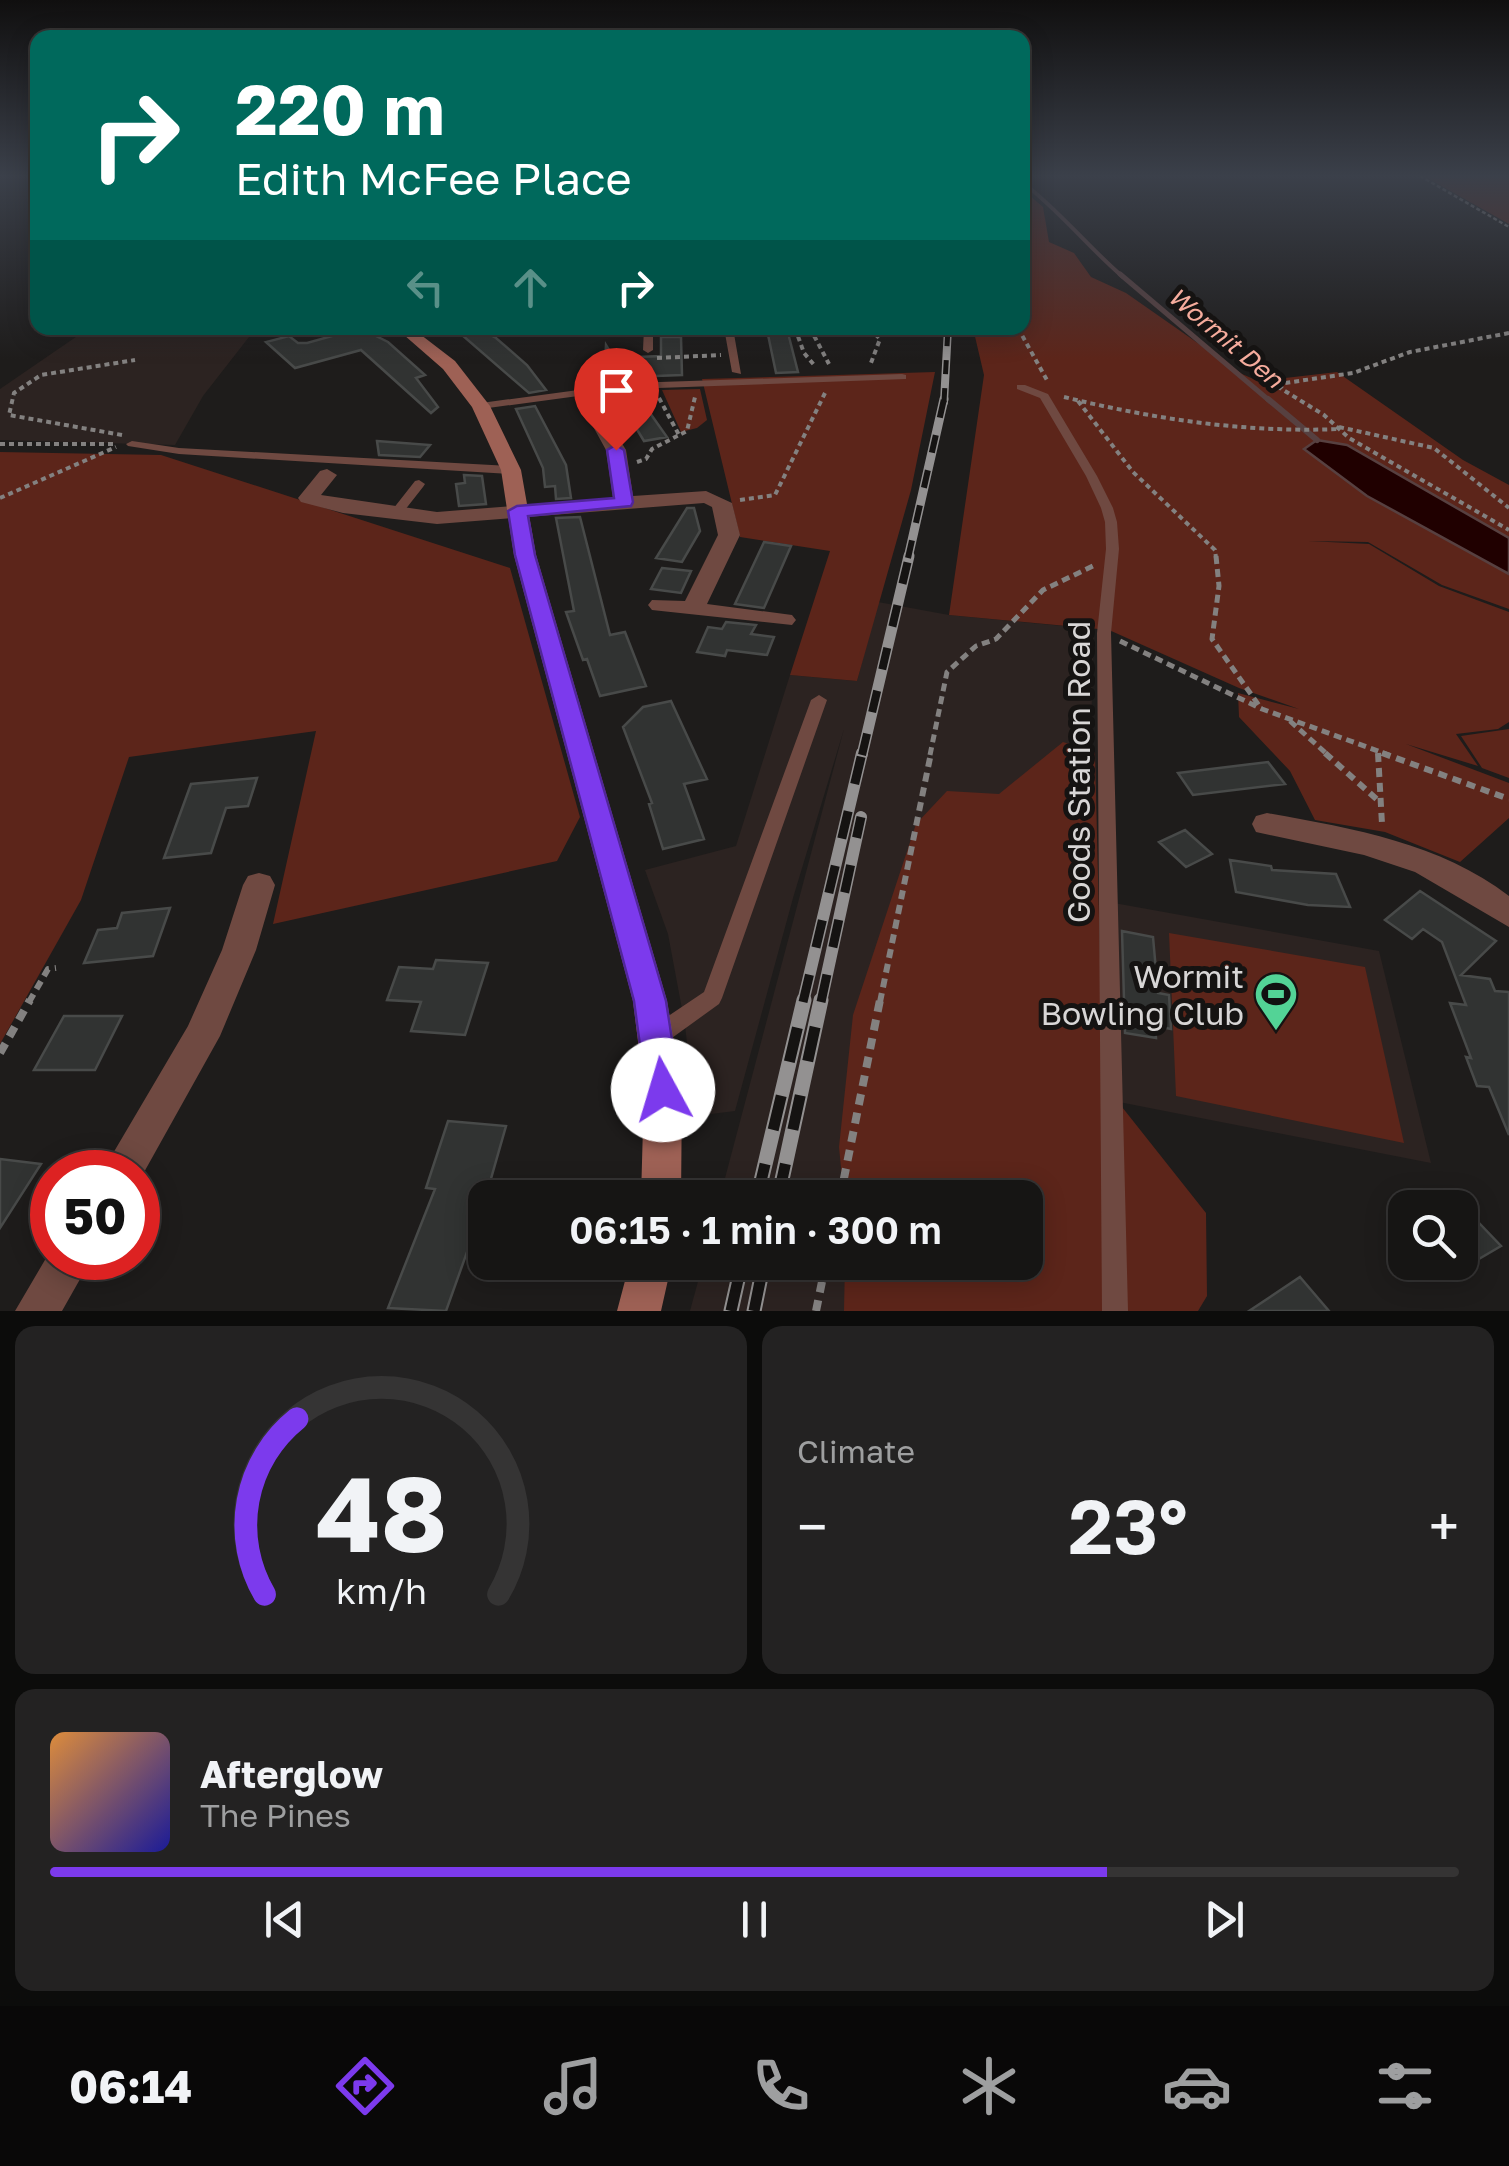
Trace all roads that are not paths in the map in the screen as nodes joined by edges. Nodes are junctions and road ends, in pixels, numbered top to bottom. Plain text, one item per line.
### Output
1 (412, 335) edge
2 (648, 335) edge
3 (730, 335) edge
4 (648, 350) road end
5 (737, 372) dead end
6 (902, 377) dead end
7 (1021, 387) dead end
8 (588, 401) dead end
9 (481, 406) junction
10 (132, 444) road end
11 (327, 475) dead end
12 (419, 484) dead end
13 (515, 494) junction
14 (624, 502) junction
15 (397, 512) junction
16 (660, 606) dead end
17 (692, 610) junction
18 (784, 620) dead end
19 (819, 700) dead end
20 (1267, 824) dead end
21 (259, 885) dead end
22 (1509, 914) edge
23 (657, 1036) junction
24 (135, 1150) edge
25 (661, 1180) edge
26 (57, 1280) edge
27 (647, 1280) edge
28 (38, 1311) edge
29 (640, 1311) edge
30 (1115, 1311) edge

1 - 9 main road
2 - 4 lane
3 - 5 lane
6 - 9 lane
7 - 30 lane, Goods Station Road
8 - 14 street
9 - 13 main road
10 - 13 lane
11 - 15 street
12 - 15 lane
13 - 14 street
13 - 15 street
13 - 23 main road
14 - 17 street
16 - 17 street
17 - 18 street
19 - 23 lane
20 - 22 street
21 - 24 street
23 - 25 main road
26 - 28 street
27 - 29 main road

